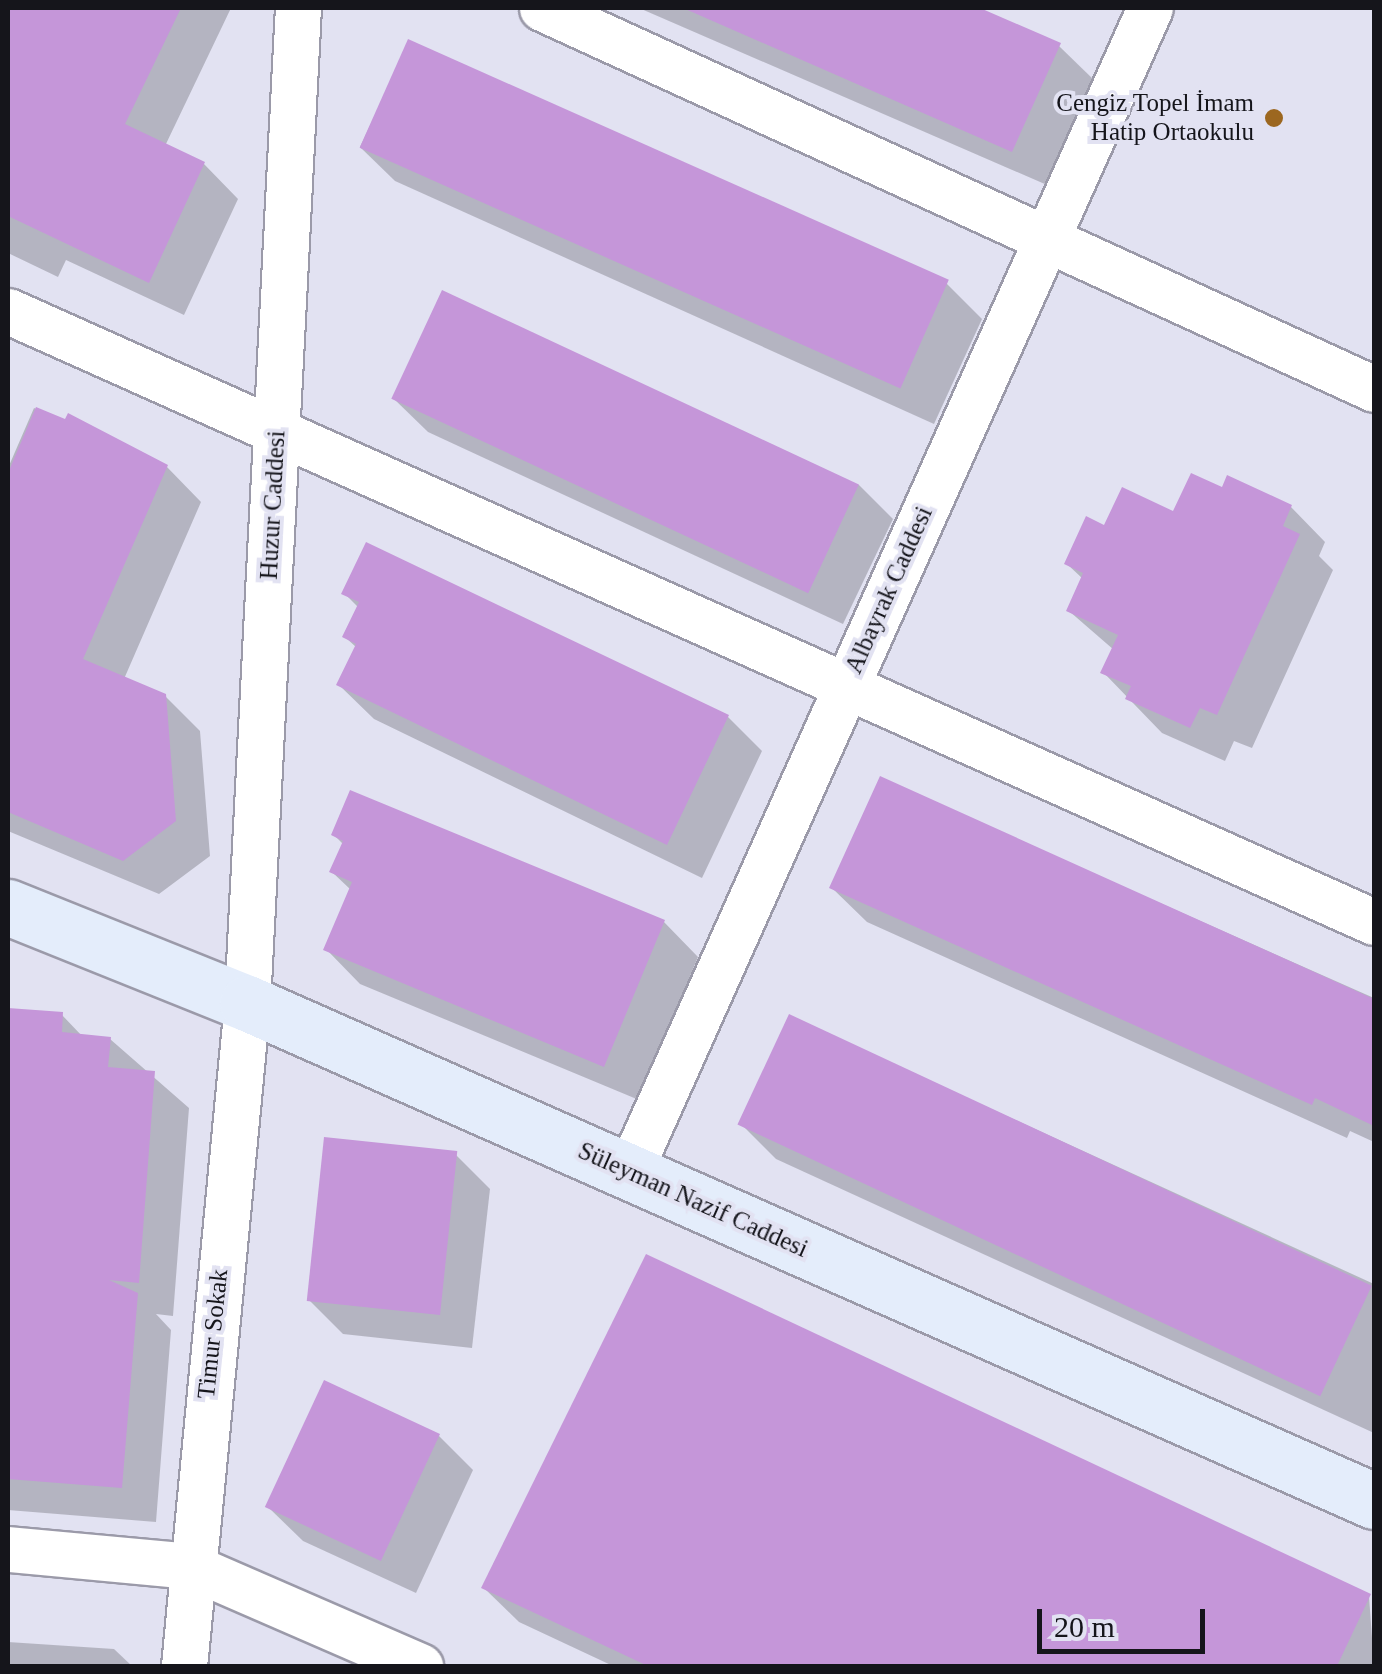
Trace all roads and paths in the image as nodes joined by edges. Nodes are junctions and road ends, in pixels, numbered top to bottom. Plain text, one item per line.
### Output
1 (298, 8) edge
2 (542, 8) edge
3 (1150, 8) edge
4 (1047, 239) junction
5 (8, 311) edge
6 (1374, 389) edge
7 (276, 435) junction
8 (846, 688) junction
9 (8, 907) edge
10 (1374, 922) edge
11 (247, 1003) junction
12 (629, 1172) junction
13 (1374, 1502) edge
14 (8, 1550) edge
15 (190, 1566) junction
16 (184, 1666) edge
17 (420, 1666) edge

1 - 7 street, Huzur Caddesi
2 - 4 street
3 - 4 street, Albayrak Caddesi
4 - 6 street
4 - 8 street, Albayrak Caddesi
5 - 7 street
7 - 8 street
7 - 11 street, Huzur Caddesi
8 - 10 street
8 - 12 street, Albayrak Caddesi
9 - 11 street, Süleyman Nazif Caddesi
11 - 12 street, Süleyman Nazif Caddesi
11 - 15 street, Timur Sokak
12 - 13 street, Süleyman Nazif Caddesi
14 - 15 street
15 - 16 street, Timur Sokak
15 - 17 street

